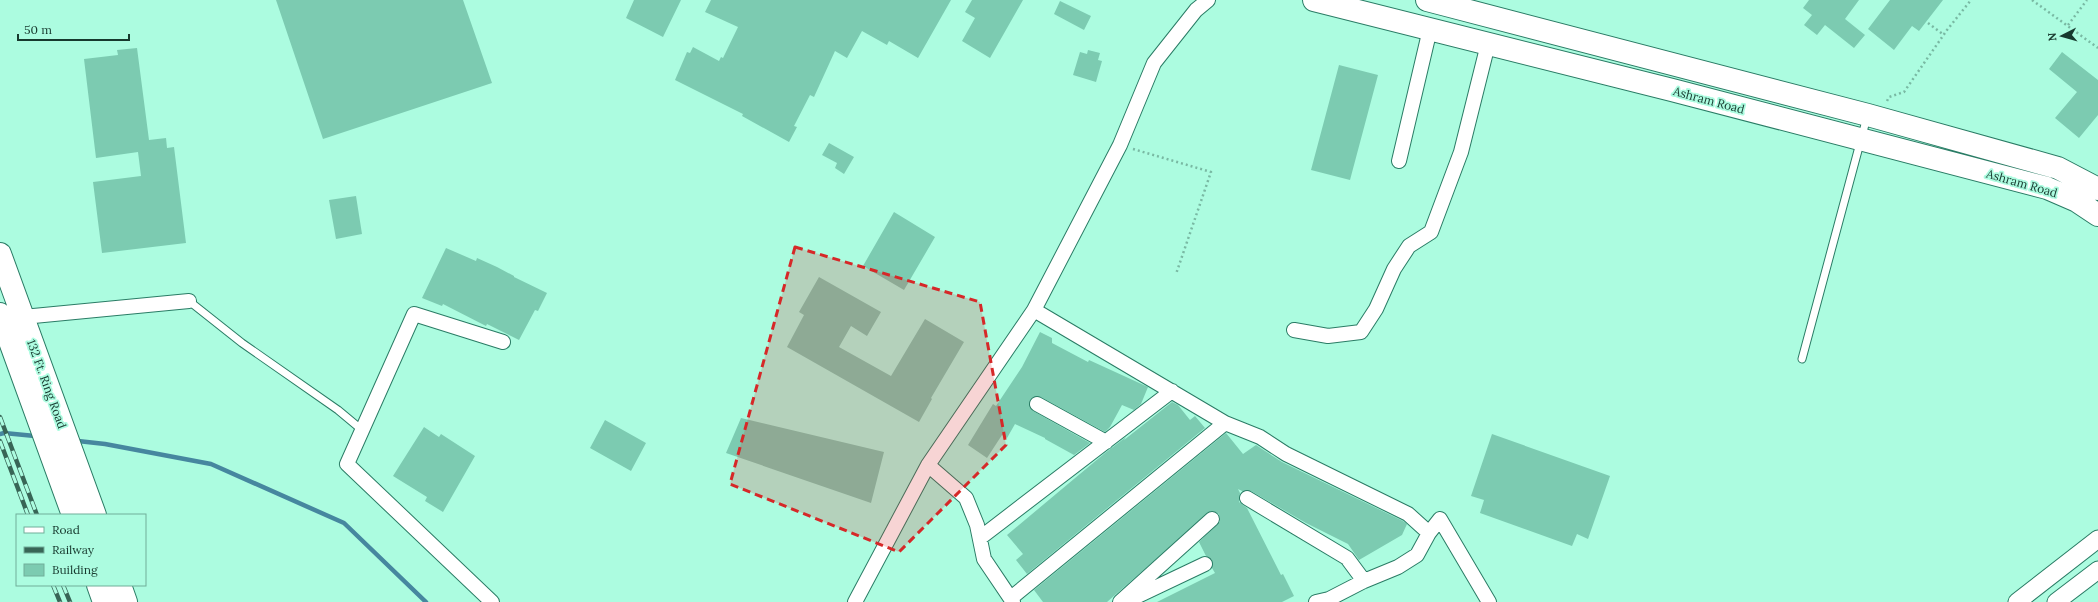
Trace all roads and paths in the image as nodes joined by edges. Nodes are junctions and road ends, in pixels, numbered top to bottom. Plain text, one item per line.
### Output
1 (1208, 0) edge
2 (1314, 0) edge
3 (1427, 0) edge
4 (1971, 0) edge
5 (2032, 0) edge
6 (2087, 0) edge
7 (1928, 23) dead end
8 (2068, 25) junction
9 (1430, 30) junction
10 (1944, 35) junction
11 (1488, 44) junction
12 (2098, 48) edge
13 (1874, 117) junction
14 (1861, 140) junction
15 (1120, 145) junction
16 (1399, 161) dead end
17 (2094, 186) edge
18 (2077, 202) junction
19 (2098, 215) edge
20 (0, 254) edge
21 (1176, 274) dead end
22 (189, 301) joint
23 (1034, 310) junction
24 (0, 314) edge
25 (23, 317) junction
26 (1294, 330) dead end
27 (503, 342) dead end
28 (1802, 359) dead end
29 (1172, 391) junction
30 (1037, 404) dead end
31 (1225, 422) junction
32 (362, 430) junction
33 (1106, 442) junction
34 (928, 464) junction
35 (1247, 498) dead end
36 (73, 514) edge
37 (95, 514) edge
38 (1212, 519) dead end
39 (1429, 533) junction
40 (980, 538) junction
41 (2098, 539) edge
42 (1205, 564) dead end
43 (2098, 570) edge
44 (1364, 581) junction
45 (98, 586) edge
46 (120, 586) edge
47 (1012, 600) edge
48 (104, 602) edge
49 (126, 602) edge
50 (492, 602) edge
51 (855, 602) edge
52 (1120, 602) edge
53 (1125, 602) edge
54 (1316, 602) edge
55 (1489, 602) edge
56 (2017, 602) edge
57 (2056, 602) edge

1 - 15 street
2 - 9 main road, Ashram Road
3 - 13 main road, Ashram Road
4 - 10 path
5 - 8 path
6 - 8 path
7 - 10 path
8 - 12 path
9 - 11 main road, Ashram Road
9 - 16 street
10 - 13 path
11 - 14 main road, Ashram Road
11 - 26 street
13 - 14 lane
13 - 17 main road, Ashram Road
14 - 18 main road, Ashram Road
14 - 28 lane
15 - 21 path
15 - 23 street
17 - 18 main road
18 - 19 main road, Ashram Road
20 - 25 main road, 132 Ft. Ring Road
22 - 25 street
22 - 32 lane
23 - 29 street
23 - 34 street
24 - 36 main road, 132 Ft. Ring Road
25 - 37 main road, 132 Ft. Ring Road
27 - 32 street
29 - 31 street
29 - 33 street
30 - 33 street
31 - 39 street
31 - 47 street
32 - 50 street
33 - 40 street
34 - 40 street
34 - 51 street
35 - 44 street
38 - 52 street
39 - 44 street
39 - 55 street
40 - 47 street
41 - 56 street
42 - 53 street
43 - 57 street
44 - 54 street
45 - 48 main road
46 - 49 main road

